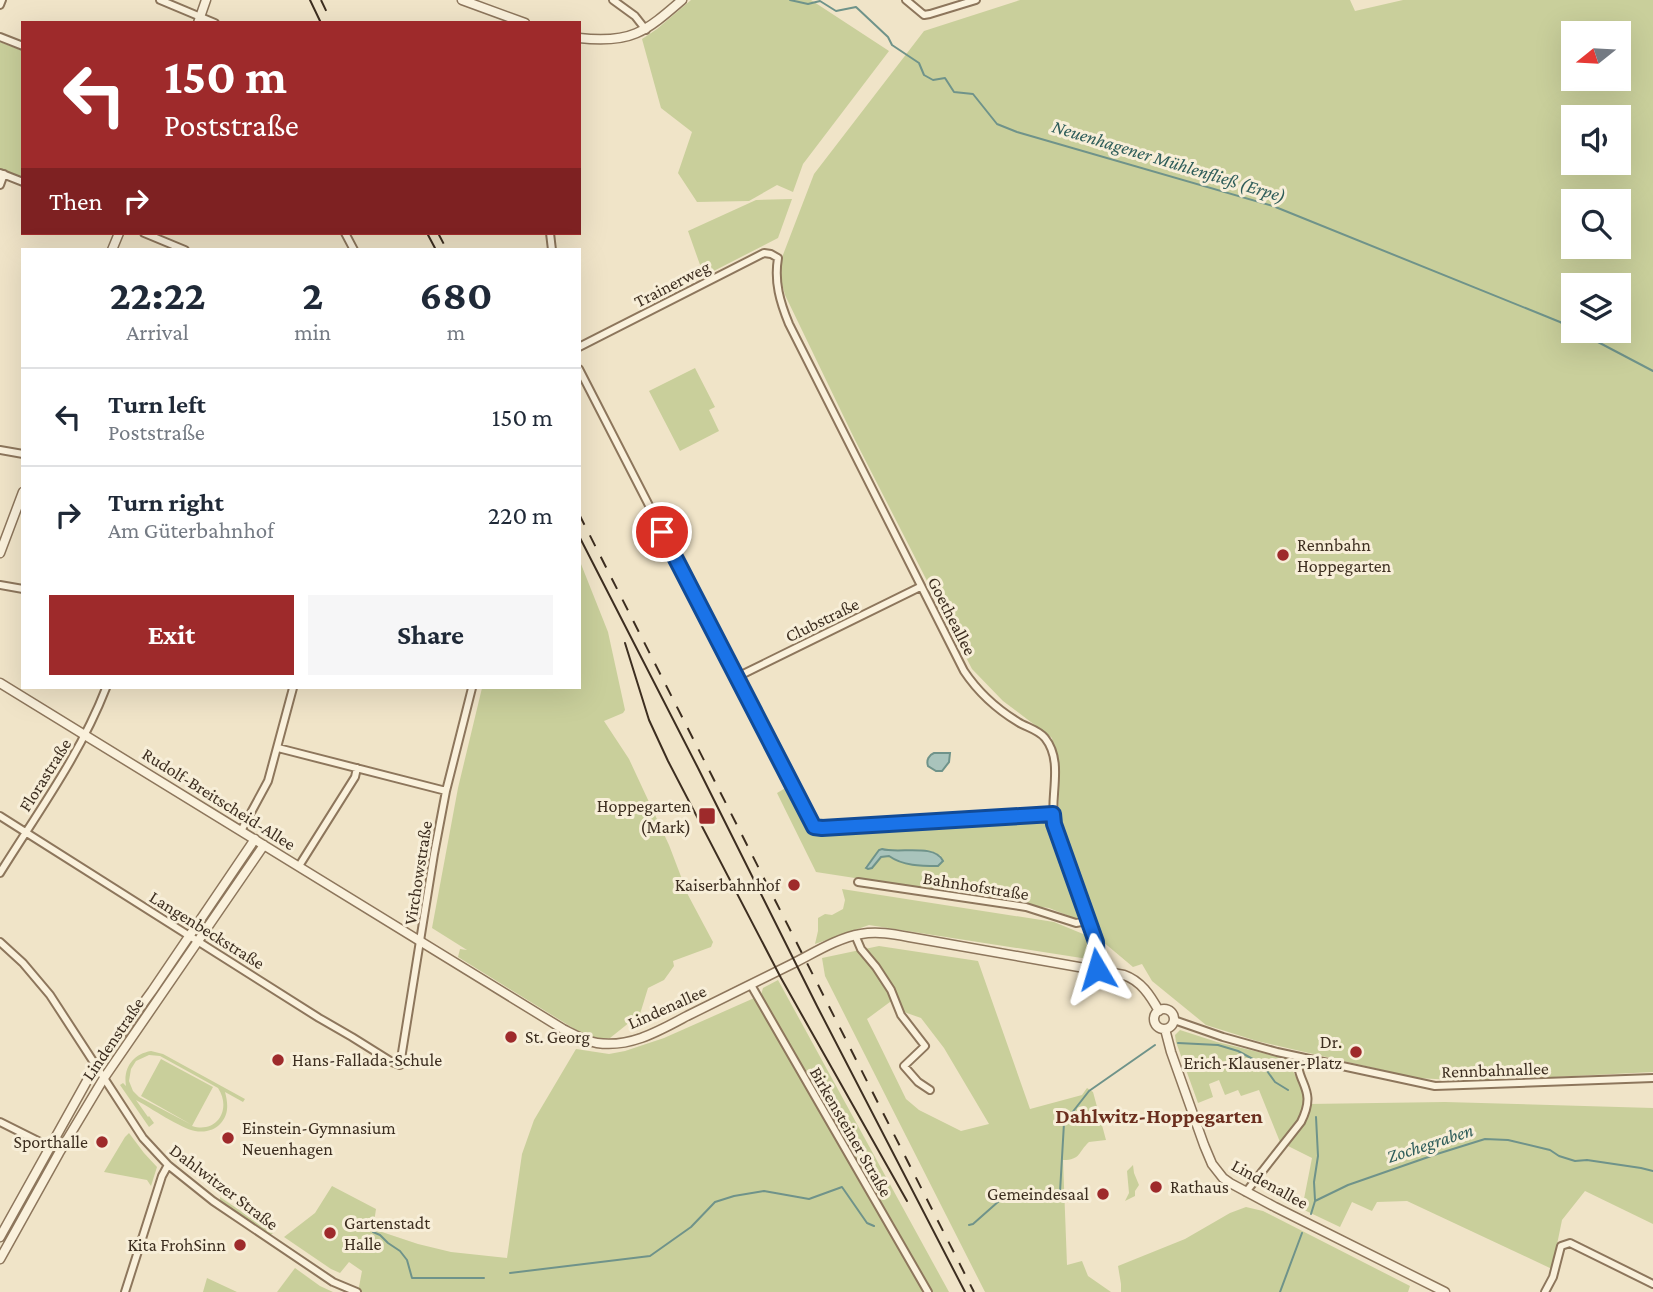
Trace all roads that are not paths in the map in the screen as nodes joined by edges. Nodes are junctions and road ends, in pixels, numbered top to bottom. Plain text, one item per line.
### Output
1 (2, 0) edge
2 (160, 0) edge
3 (206, 0) edge
4 (462, 0) edge
5 (613, 0) edge
6 (682, 0) edge
7 (906, 0) edge
8 (976, 0) edge
9 (0, 5) edge
10 (199, 20) edge
11 (520, 21) edge
12 (646, 30) junction
13 (0, 37) edge
14 (581, 38) edge
15 (21, 45) edge
16 (2, 174) edge
17 (21, 181) edge
18 (0, 186) edge
19 (149, 235) edge
20 (180, 248) edge
21 (778, 258) joint
22 (581, 345) edge
23 (581, 373) edge
24 (0, 450) edge
25 (21, 454) edge
26 (21, 497) edge
27 (0, 553) edge
28 (0, 585) edge
29 (920, 587) junction
30 (21, 589) edge
31 (737, 677) junction
32 (0, 683) edge
33 (106, 689) edge
34 (293, 689) edge
35 (472, 689) edge
36 (85, 736) junction
37 (278, 748) junction
38 (357, 768) junction
39 (446, 791) junction
40 (1053, 814) junction
41 (0, 816) edge
42 (241, 831) junction
43 (26, 832) junction
44 (255, 839) junction
45 (264, 845) junction
46 (299, 866) junction
47 (0, 873) edge
48 (859, 882) dead end
49 (1087, 921) junction
50 (855, 935) junction
51 (190, 936) junction
52 (199, 942) junction
53 (421, 942) junction
54 (1, 944) edge
55 (1097, 969) junction
56 (751, 985) junction
57 (1159, 1011) junction
58 (1174, 1020) junction
59 (1165, 1028) junction
60 (1298, 1057) junction
61 (400, 1065) joint
62 (97, 1067) junction
63 (1653, 1077) edge
64 (104, 1078) junction
65 (930, 1090) dead end
66 (0, 1122) edge
67 (51, 1147) junction
68 (59, 1153) junction
69 (168, 1165) junction
70 (1246, 1192) junction
71 (0, 1237) edge
72 (0, 1259) edge
73 (1653, 1284) edge
74 (125, 1292) edge
75 (357, 1292) edge
76 (928, 1292) edge
77 (1445, 1292) edge
78 (1545, 1292) edge

1 - 9 street
2 - 10 street
3 - 10 street
4 - 11 street
5 - 12 street
6 - 12 street
7 - 8 street
12 - 14 street
13 - 15 street
16 - 17 street
16 - 18 street
19 - 20 street
21 - 22 street, Trainerweg
21 - 29 street, Goetheallee
23 - 31 street
24 - 25 street
26 - 27 street
28 - 30 street
29 - 31 street, Clubstraße
29 - 40 street, Goetheallee
31 - 40 street
32 - 36 street, Rudolf-Breitscheid-Allee
33 - 36 street, Florastraße
34 - 37 street
35 - 39 street, Virchowstraße
36 - 42 street, Rudolf-Breitscheid-Allee
36 - 43 street, Florastraße
37 - 38 street
37 - 42 street
38 - 39 street
38 - 46 street
39 - 53 street, Virchowstraße
40 - 49 street, Goetheallee
41 - 43 street, Langenbeckstraße
42 - 44 street, Rudolf-Breitscheid-Allee
43 - 47 street, Florastraße
43 - 51 street, Langenbeckstraße
44 - 45 street, Rudolf-Breitscheid-Allee
44 - 51 street, Lindenstraße
45 - 46 street, Rudolf-Breitscheid-Allee
45 - 52 street, Lindenstraße
46 - 53 street, Rudolf-Breitscheid-Allee
48 - 49 street, Bahnhofstraße
49 - 55 street, Goetheallee
50 - 55 street, Lindenallee
50 - 56 street, Lindenallee
50 - 65 street
51 - 52 street, Langenbeckstraße
51 - 62 street, Lindenstraße
52 - 61 street, Langenbeckstraße
52 - 64 street, Lindenstraße
53 - 56 street, Lindenallee
53 - 61 street, Virchowstraße
54 - 62 street, Dahlwitzer Straße
55 - 57 street, Lindenallee
56 - 76 street, Birkensteiner Straße
57 - 58 street, Lindenallee
57 - 59 street, Lindenallee
58 - 59 street
58 - 60 street, Rennbahnallee
59 - 70 street, Lindenallee
60 - 63 street, Rennbahnallee
60 - 70 street
62 - 64 street, Dahlwitzer Straße
62 - 67 street, Lindenstraße
64 - 68 street, Lindenstraße
64 - 69 street, Dahlwitzer Straße
66 - 67 street
67 - 68 street
67 - 71 street, Lindenstraße
68 - 72 street, Lindenstraße
69 - 74 street
69 - 75 street, Dahlwitzer Straße
70 - 77 street, Lindenallee
73 - 78 street

